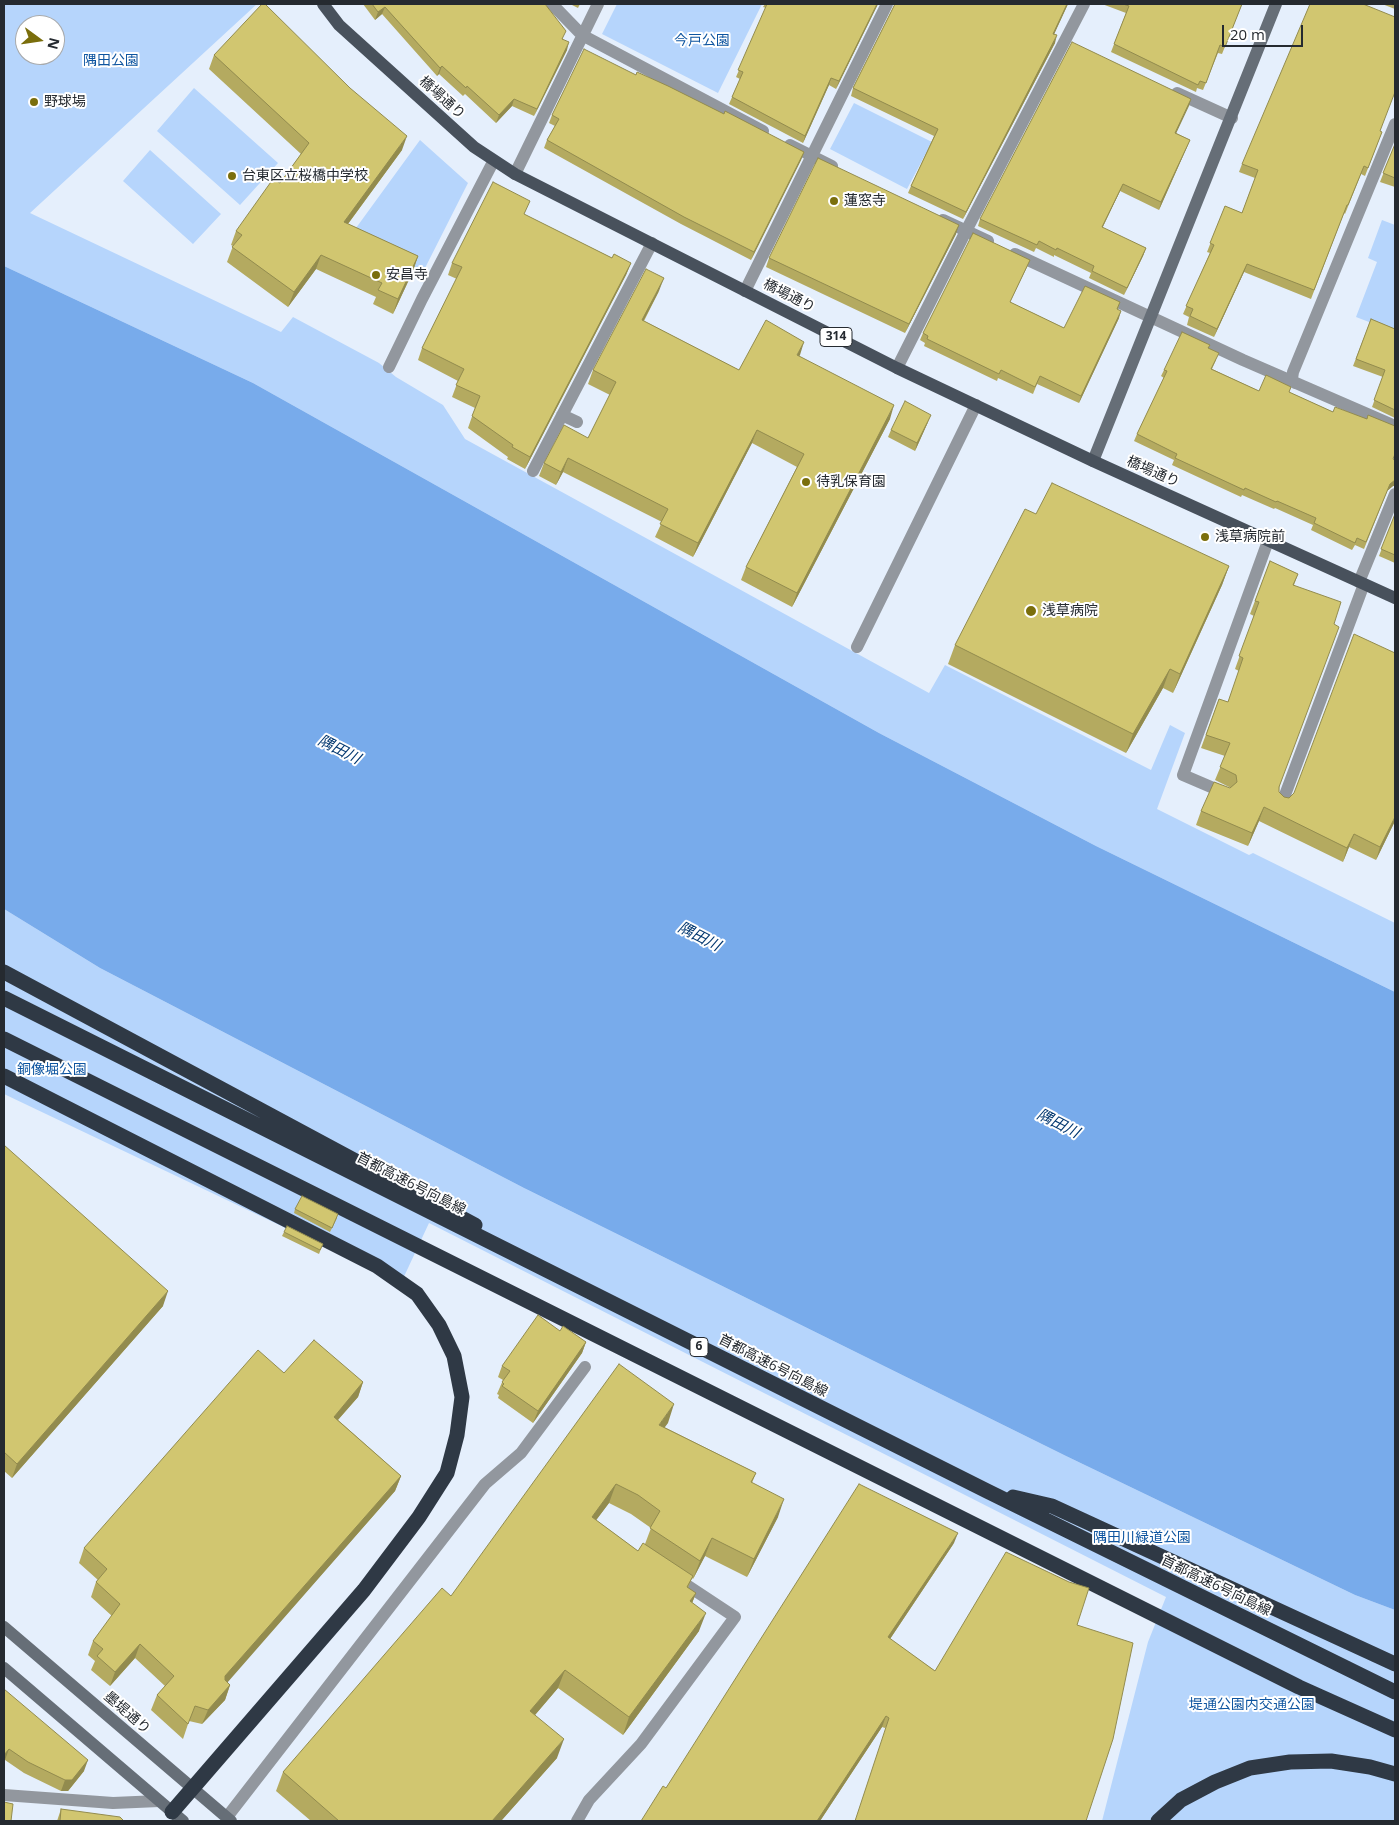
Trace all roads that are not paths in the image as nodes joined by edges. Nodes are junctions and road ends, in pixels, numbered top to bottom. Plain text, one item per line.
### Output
1 (323, 4) edge
2 (552, 4) edge
3 (598, 4) edge
4 (888, 4) edge
5 (1084, 4) edge
6 (1276, 4) edge
7 (582, 35) junction
8 (1164, 86) edge
9 (1232, 118) junction
10 (1395, 124) edge
11 (810, 156) junction
12 (493, 162) junction
13 (842, 171) edge
14 (516, 174) junction
15 (930, 214) edge
16 (966, 231) junction
17 (652, 243) junction
18 (745, 291) junction
19 (1152, 318) junction
20 (389, 367) dead end
21 (897, 368) junction
22 (1295, 383) junction
23 (976, 405) junction
24 (562, 415) junction
25 (577, 422) dead end
26 (1395, 426) edge
27 (1093, 461) junction
28 (533, 470) edge
29 (1395, 494) edge
30 (1268, 541) junction
31 (1362, 583) junction
32 (1395, 598) edge
33 (857, 646) dead end
34 (1225, 793) edge
35 (1282, 803) edge
36 (4, 972) edge
37 (4, 998) edge
38 (4, 1040) edge
39 (4, 1076) edge
40 (572, 1284) junction
41 (585, 1367) dead end
42 (987, 1491) junction
43 (664, 1570) edge
44 (4, 1627) edge
45 (1395, 1664) edge
46 (4, 1668) edge
47 (1395, 1692) edge
48 (1395, 1730) edge
49 (1395, 1774) edge
50 (192, 1788) junction
51 (4, 1795) edge
52 (159, 1801) junction
53 (176, 1817) edge
54 (229, 1819) edge
55 (577, 1821) edge
56 (1158, 1821) edge

1 - 12 main road, 橋場通り / 314
2 - 7 street
3 - 7 street
4 - 11 street
5 - 16 street
6 - 9 main road
7 - 11 street
7 - 14 street
8 - 9 street
9 - 19 main road
10 - 22 street
11 - 13 street
11 - 18 street
12 - 14 main road, 橋場通り / 314
12 - 20 street
14 - 17 main road, 橋場通り / 314
15 - 16 street
16 - 19 street
16 - 21 street
17 - 18 main road, 橋場通り / 314
17 - 24 street
18 - 21 main road, 橋場通り / 314
19 - 22 street
19 - 27 main road
21 - 23 main road, 橋場通り / 314
22 - 26 street
23 - 27 main road, 橋場通り / 314
23 - 33 street
24 - 25 street
24 - 28 street
27 - 30 main road, 橋場通り / 314
29 - 31 street
30 - 31 main road, 橋場通り / 314
30 - 34 street
31 - 32 main road, 橋場通り / 314
31 - 35 street
36 - 40 highway
37 - 40 highway, 首都高速6号向島線 / 6
38 - 48 highway
39 - 50 highway
40 - 42 highway, 首都高速6号向島線 / 6
41 - 54 street
42 - 45 highway
42 - 47 highway, 首都高速6号向島線 / 6
43 - 55 street
44 - 50 main road, 墨堤通り
46 - 52 main road
49 - 56 highway
50 - 53 highway
50 - 54 main road, 墨堤通り
51 - 52 street
52 - 53 main road

